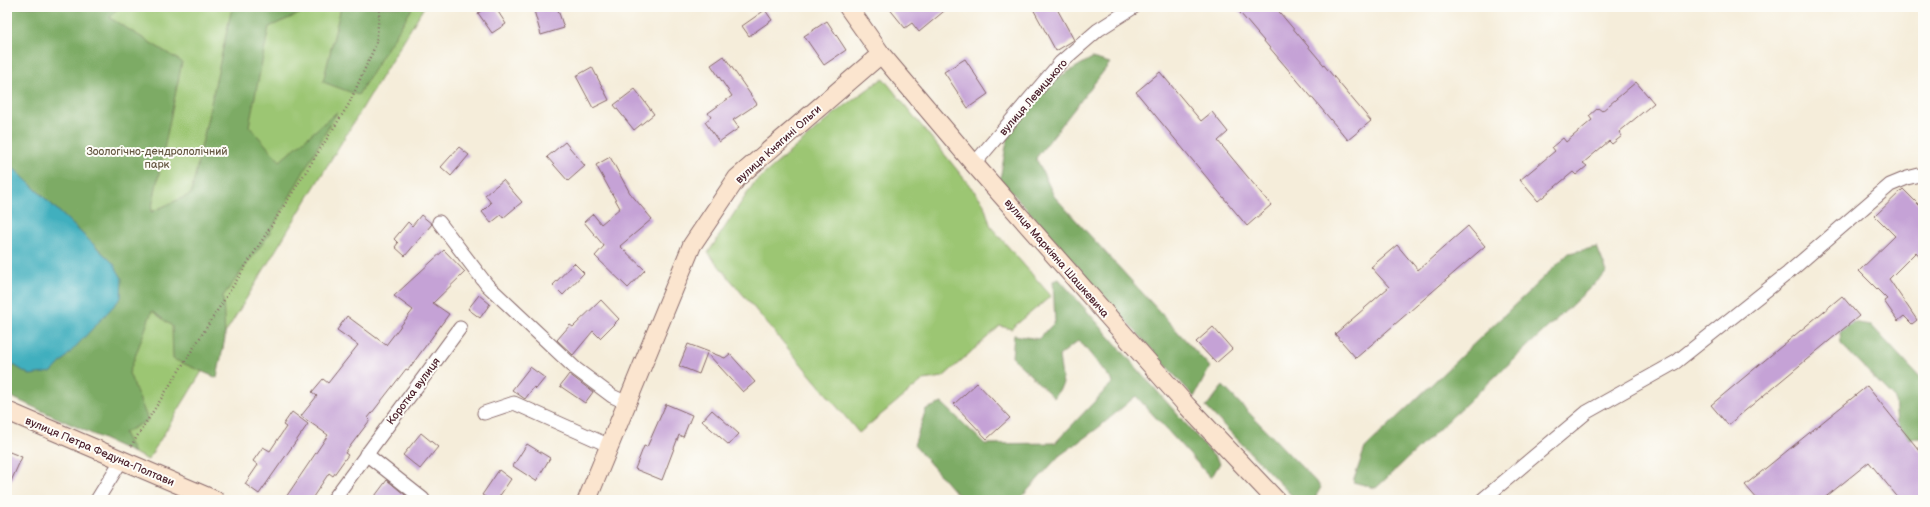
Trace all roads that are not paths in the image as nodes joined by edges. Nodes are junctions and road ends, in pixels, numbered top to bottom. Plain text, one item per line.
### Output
1 (848, 7) edge
2 (1134, 7) edge
3 (881, 54) junction
4 (974, 164) junction
5 (1923, 174) edge
6 (439, 222) dead end
7 (460, 328) dead end
8 (627, 403) junction
9 (7, 411) edge
10 (484, 413) dead end
11 (610, 446) junction
12 (366, 454) junction
13 (121, 461) junction
14 (97, 500) edge
15 (215, 500) edge
16 (333, 500) edge
17 (423, 500) edge
18 (587, 500) edge
19 (1276, 500) edge
20 (1482, 500) edge

1 - 3 street, вулиця Маркіяна Шашкевича
2 - 4 street, вулиця Левицького
3 - 4 street, вулиця Маркіяна Шашкевича
3 - 8 street, вулиця Княгині Ольги
4 - 19 street, вулиця Маркіяна Шашкевича
5 - 20 street
6 - 8 street
7 - 12 street, Коротка вулиця
8 - 11 street, вулиця Княгині Ольги
9 - 13 street, вулиця Петра Федуна-Полтави
10 - 11 street
11 - 18 street, вулиця Княгині Ольги
12 - 16 street, Коротка вулиця
12 - 17 street
13 - 14 street
13 - 15 street, вулиця Петра Федуна-Полтави

